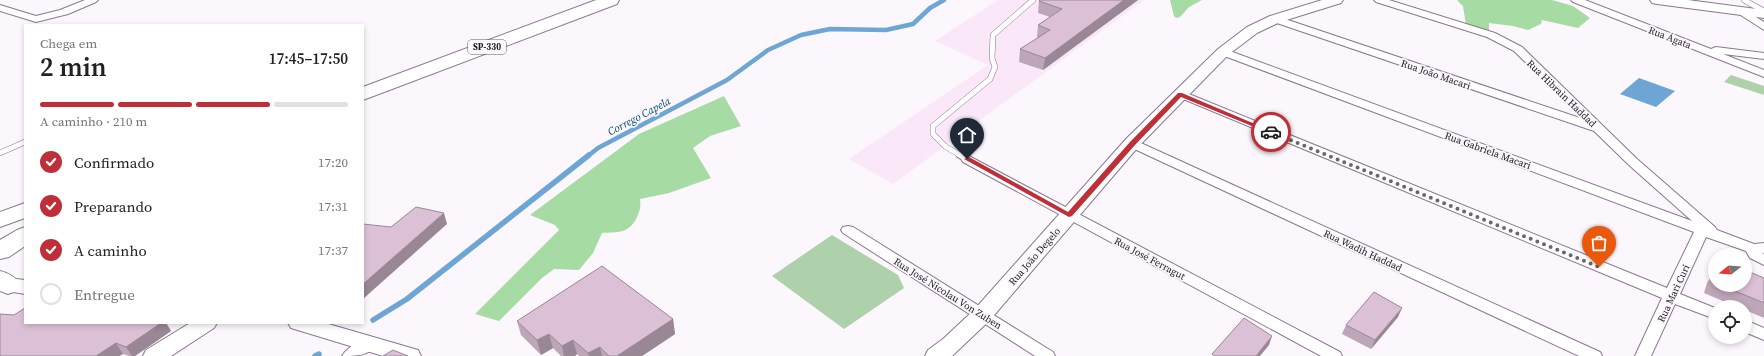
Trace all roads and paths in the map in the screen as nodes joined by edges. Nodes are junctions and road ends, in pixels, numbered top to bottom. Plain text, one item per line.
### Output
1 (93, 0) edge
2 (584, 0) edge
3 (611, 0) edge
4 (1033, 0) edge
5 (1336, 0) edge
6 (1379, 0) edge
7 (1576, 0) edge
8 (1657, 0) edge
9 (1743, 3) edge
10 (0, 8) edge
11 (1764, 11) edge
12 (1764, 14) edge
13 (1275, 19) junction
14 (1764, 27) edge
15 (1695, 47) junction
16 (1222, 52) junction
17 (1764, 56) edge
18 (1764, 74) edge
19 (364, 84) edge
20 (364, 94) edge
21 (1180, 94) junction
22 (1598, 128) junction
23 (24, 142) edge
24 (1132, 143) junction
25 (0, 152) edge
26 (967, 159) joint
27 (24, 210) edge
28 (1069, 215) junction
29 (0, 220) edge
30 (24, 223) edge
31 (848, 230) dead end
32 (1709, 232) junction
33 (0, 233) edge
34 (24, 236) edge
35 (1758, 249) edge
36 (0, 251) edge
37 (1764, 260) edge
38 (1672, 296) junction
39 (1708, 311) edge
40 (982, 315) junction
41 (303, 324) edge
42 (200, 325) edge
43 (1752, 329) edge
44 (1764, 334) edge
45 (370, 343) junction
46 (401, 355) edge
47 (154, 356) edge
48 (350, 356) edge
49 (936, 356) edge
50 (1047, 356) edge
51 (1334, 356) edge
52 (1594, 356) edge
53 (1642, 356) edge

1 - 10 street
2 - 19 highway, SP-330
3 - 20 highway, SP-330
4 - 26 lane
5 - 13 street, Rua João Degelo
6 - 22 street, Rua Hibrain Haddad
7 - 15 street, Rua Ágata
8 - 9 street
9 - 11 lane
9 - 12 street
9 - 14 street
13 - 16 street, Rua João Degelo
13 - 22 street, Rua João Macari
15 - 17 street
15 - 18 street, Rua Ágata
16 - 21 street, Rua João Degelo
16 - 32 street, Rua Gabriela Macari
21 - 24 street, Rua João Degelo
21 - 38 street
22 - 32 street, Rua Hibrain Haddad
23 - 25 lane
24 - 28 street, Rua João Degelo
24 - 52 street, Rua Wadih Haddad
26 - 28 street, Rua José Ferragut
27 - 29 highway
28 - 40 street, Rua João Degelo
28 - 51 street, Rua José Ferragut
30 - 33 highway
31 - 40 street, Rua José Nicolau Von Zuben
32 - 35 street, Rua Gabriela Macari
32 - 38 street, Rua Mari Curi
34 - 36 highway
35 - 37 street
38 - 39 street
38 - 53 street, Rua Mari Curi
40 - 49 street, Rua João Degelo
40 - 50 street, Rua José Nicolau Von Zuben
41 - 45 street
42 - 47 street
43 - 44 street
45 - 46 street
45 - 48 street

